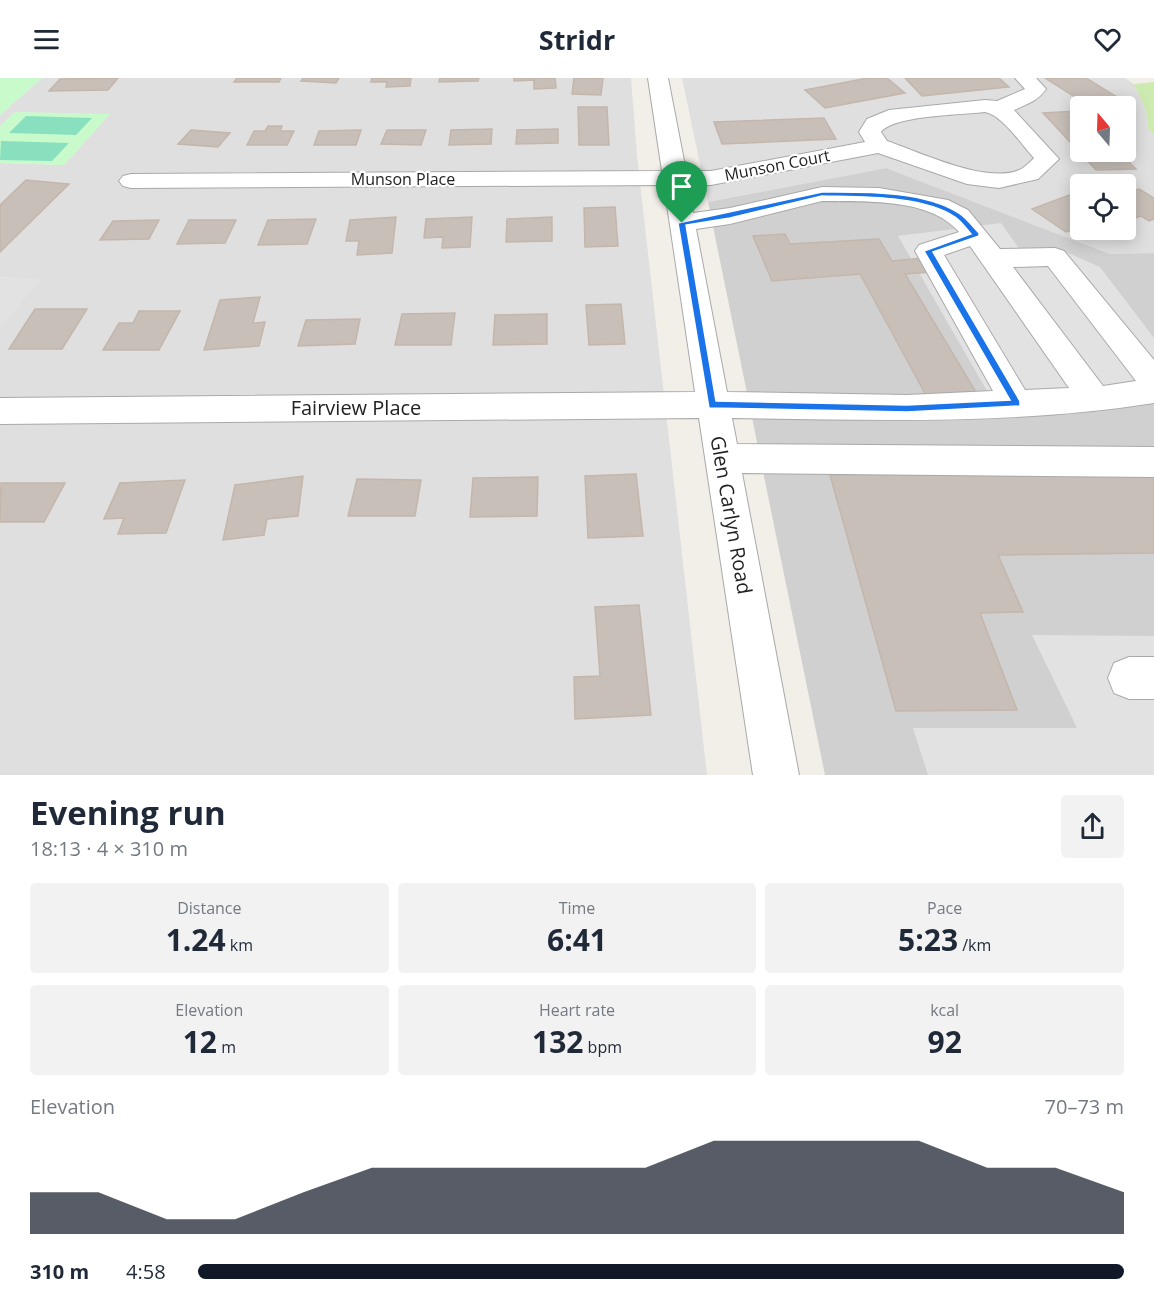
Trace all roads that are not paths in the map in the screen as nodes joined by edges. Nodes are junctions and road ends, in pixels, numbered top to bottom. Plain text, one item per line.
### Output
1 (658, 78) edge
2 (1024, 78) edge
3 (999, 108) junction
4 (879, 146) junction
5 (675, 178) junction
6 (130, 181) dead end
7 (682, 223) junction
8 (985, 246) junction
9 (1154, 382) edge
10 (1154, 391) edge
11 (1095, 400) junction
12 (1016, 403) junction
13 (712, 405) junction
14 (0, 411) edge
15 (721, 458) junction
16 (1154, 462) edge
17 (776, 775) edge

1 - 5 street, Glen Carlyn Road
2 - 3 street
3 - 4 street
3 - 4 street, Munson Court
4 - 5 street, Munson Court
5 - 6 street, Munson Place
5 - 7 street, Glen Carlyn Road
7 - 8 street
7 - 13 street, Glen Carlyn Road
8 - 9 street
8 - 11 street
8 - 12 street
10 - 11 street, Fairview Place
11 - 12 street, Fairview Place
12 - 13 street, Fairview Place
13 - 14 street, Fairview Place
13 - 15 street, Glen Carlyn Road
15 - 16 street
15 - 17 street, Glen Carlyn Road

